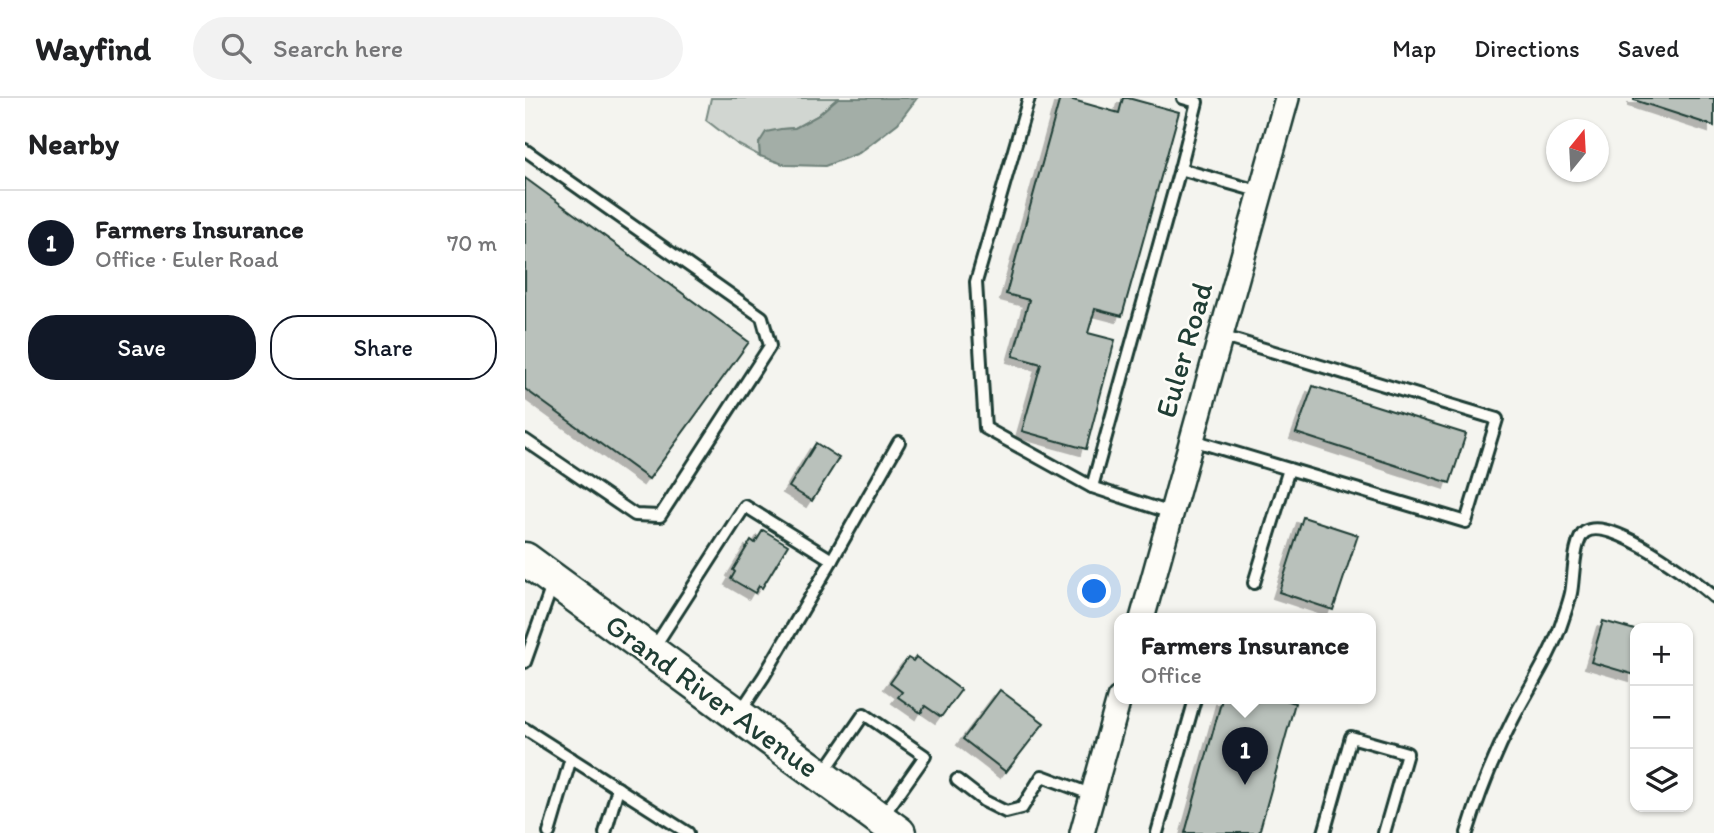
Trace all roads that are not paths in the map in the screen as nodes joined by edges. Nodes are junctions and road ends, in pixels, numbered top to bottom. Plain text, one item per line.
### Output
1 (1029, 98) edge
2 (1183, 98) edge
3 (1287, 98) edge
4 (525, 150) edge
5 (1180, 169) junction
6 (1261, 192) junction
7 (1221, 336) junction
8 (525, 440) edge
9 (1192, 440) junction
10 (899, 442) dead end
11 (1289, 469) junction
12 (1092, 486) junction
13 (1171, 513) junction
14 (525, 559) edge
15 (832, 560) junction
16 (554, 580) junction
17 (1254, 583) dead end
18 (1714, 597) edge
19 (1144, 613) edge
20 (651, 652) junction
21 (525, 662) edge
22 (1118, 704) edge
23 (1194, 704) edge
24 (738, 715) junction
25 (525, 729) edge
26 (571, 758) junction
27 (821, 775) junction
28 (957, 780) dead end
29 (618, 788) junction
30 (1093, 795) junction
31 (890, 826) edge
32 (549, 833) edge
33 (605, 833) edge
34 (688, 833) edge
35 (1082, 833) edge
36 (1157, 833) edge
37 (1324, 833) edge
38 (1384, 833) edge
39 (1467, 833) edge

1 - 12 lane
2 - 5 lane
3 - 6 street, Euler Road
4 - 8 lane
5 - 6 lane
5 - 12 lane
6 - 7 street, Euler Road
7 - 9 street, Euler Road
7 - 11 lane
9 - 11 lane
9 - 13 street, Euler Road
10 - 15 lane
11 - 17 lane
12 - 13 lane
13 - 19 street, Euler Road
14 - 16 main road, Grand River Avenue
15 - 20 lane
15 - 24 lane
16 - 20 main road, Grand River Avenue
16 - 21 lane
18 - 39 lane
20 - 24 main road, Grand River Avenue
22 - 30 street
23 - 36 lane
24 - 27 main road, Grand River Avenue
25 - 26 lane
26 - 29 lane
26 - 32 lane
27 - 31 main road, Grand River Avenue
27 - 31 lane
28 - 30 lane
29 - 33 lane
29 - 34 lane
30 - 35 street
37 - 38 lane

